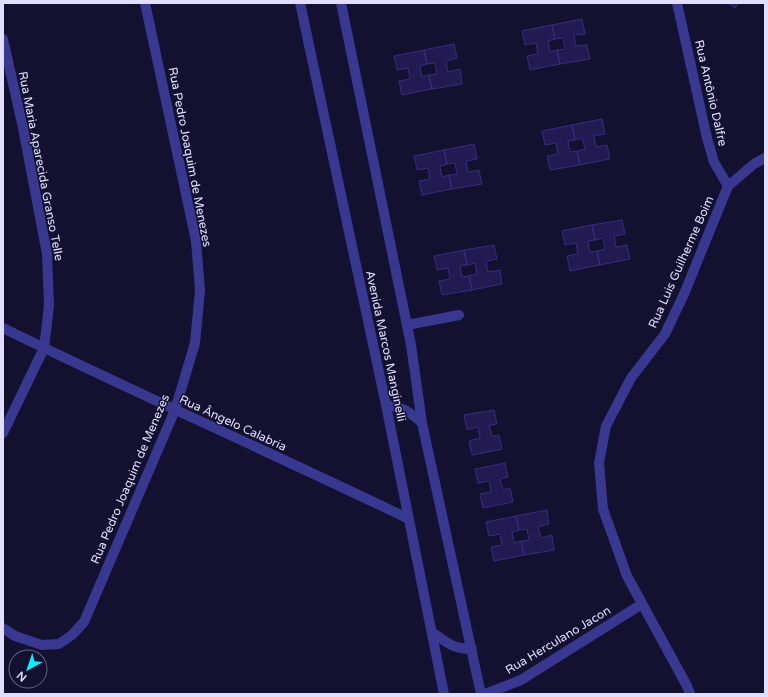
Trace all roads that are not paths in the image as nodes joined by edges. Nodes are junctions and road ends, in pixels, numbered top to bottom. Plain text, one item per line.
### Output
1 (146, 3) edge
2 (300, 3) edge
3 (341, 3) edge
4 (677, 3) edge
5 (3, 39) edge
6 (765, 158) edge
7 (728, 186) junction
8 (459, 315) dead end
9 (407, 324) junction
10 (3, 328) edge
11 (44, 348) junction
12 (386, 405) junction
13 (175, 410) junction
14 (422, 423) junction
15 (3, 433) edge
16 (409, 519) junction
17 (642, 604) junction
18 (3, 628) edge
19 (432, 632) junction
20 (472, 649) junction
21 (444, 694) edge
22 (481, 694) edge
23 (485, 694) edge
24 (690, 694) edge

1 - 13 street, Rua Pedro Joaquim de Menezes
2 - 12 street, Avenida Marcos Manginelli
3 - 9 street, Avenida Marcos Manginelli
4 - 7 street, Rua Antônio Dalfre
5 - 11 street, Rua Maria Aparecida Granso Telle
6 - 7 street, Rua Luis Guilherme Boim
7 - 17 street, Rua Luis Guilherme Boim
8 - 9 street
9 - 14 street, Avenida Marcos Manginelli
10 - 11 street, Rua Ângelo Calabria
11 - 13 street, Rua Ângelo Calabria
11 - 15 street, Rua Maria Aparecida Granso Telle
12 - 14 street
12 - 16 street, Avenida Marcos Manginelli
13 - 16 street, Rua Ângelo Calabria
13 - 18 street, Rua Pedro Joaquim de Menezes
14 - 20 street, Avenida Marcos Manginelli
16 - 19 street, Avenida Marcos Manginelli
17 - 23 street, Rua Herculano Jacon
17 - 24 street, Rua Luis Guilherme Boim
19 - 20 street
19 - 21 street, Avenida Marcos Manginelli
20 - 22 street, Avenida Marcos Manginelli

